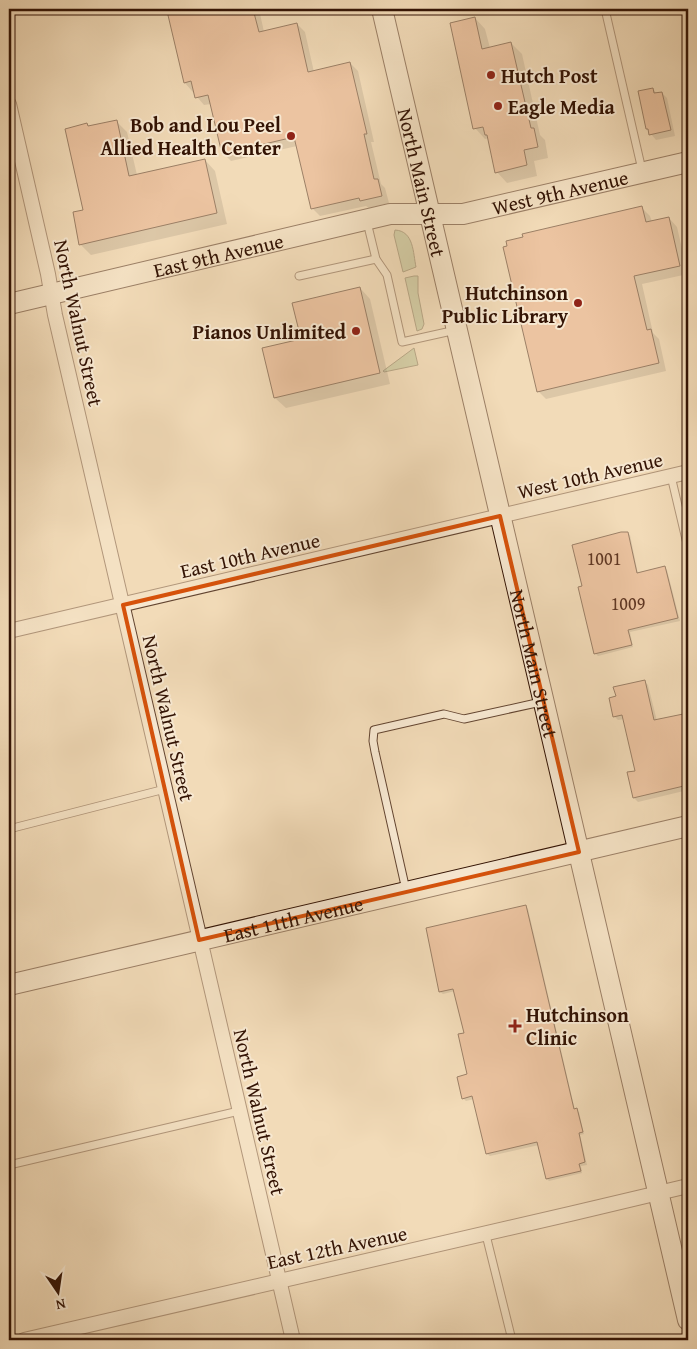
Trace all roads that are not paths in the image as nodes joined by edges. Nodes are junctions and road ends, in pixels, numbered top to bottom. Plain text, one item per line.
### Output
1 (382, 9) edge
2 (605, 9) edge
3 (9, 104) edge
4 (688, 162) edge
5 (642, 173) junction
6 (430, 214) junction
7 (367, 220) junction
8 (376, 258) junction
9 (299, 276) dead end
10 (52, 294) junction
11 (9, 304) edge
12 (457, 330) junction
13 (688, 472) edge
14 (671, 476) junction
15 (500, 516) junction
16 (688, 548) edge
17 (123, 605) junction
18 (9, 631) edge
19 (544, 701) junction
20 (165, 789) junction
21 (688, 826) edge
22 (9, 829) edge
23 (579, 852) junction
24 (407, 892) junction
25 (199, 940) junction
26 (9, 985) edge
27 (240, 1111) junction
28 (9, 1165) edge
29 (688, 1186) edge
30 (659, 1193) junction
31 (486, 1235) junction
32 (279, 1280) junction
33 (688, 1320) edge
34 (24, 1340) edge
35 (293, 1340) edge
36 (512, 1340) edge

1 - 6 street, North Main Street
2 - 5 lane
3 - 10 street, North Walnut Street
4 - 5 street, West 9th Avenue
5 - 6 street, West 9th Avenue
6 - 7 street, East 9th Avenue
6 - 12 street, North Main Street
7 - 8 lane
7 - 10 street, East 9th Avenue
8 - 9 lane
8 - 12 lane
10 - 11 street, East 9th Avenue
10 - 17 street, North Walnut Street
12 - 15 street, North Main Street
13 - 14 street, West 10th Avenue
14 - 15 street, West 10th Avenue
14 - 16 lane
15 - 17 street, East 10th Avenue
15 - 19 street, North Main Street
17 - 18 street, East 10th Avenue
17 - 20 street, North Walnut Street
19 - 23 street, North Main Street
19 - 24 lane
20 - 22 lane
20 - 25 street, North Walnut Street
21 - 23 street, East 11th Avenue
23 - 24 street, East 11th Avenue
23 - 30 street, North Main Street
24 - 25 street, East 11th Avenue
25 - 26 street, East 11th Avenue
25 - 27 street, North Walnut Street
27 - 28 lane
27 - 32 street, North Walnut Street
29 - 30 street, East 12th Avenue
30 - 31 street, East 12th Avenue
30 - 33 street, North Main Street
31 - 32 street, East 12th Avenue
31 - 36 lane
32 - 34 street, East 12th Avenue
32 - 35 street, North Walnut Street

